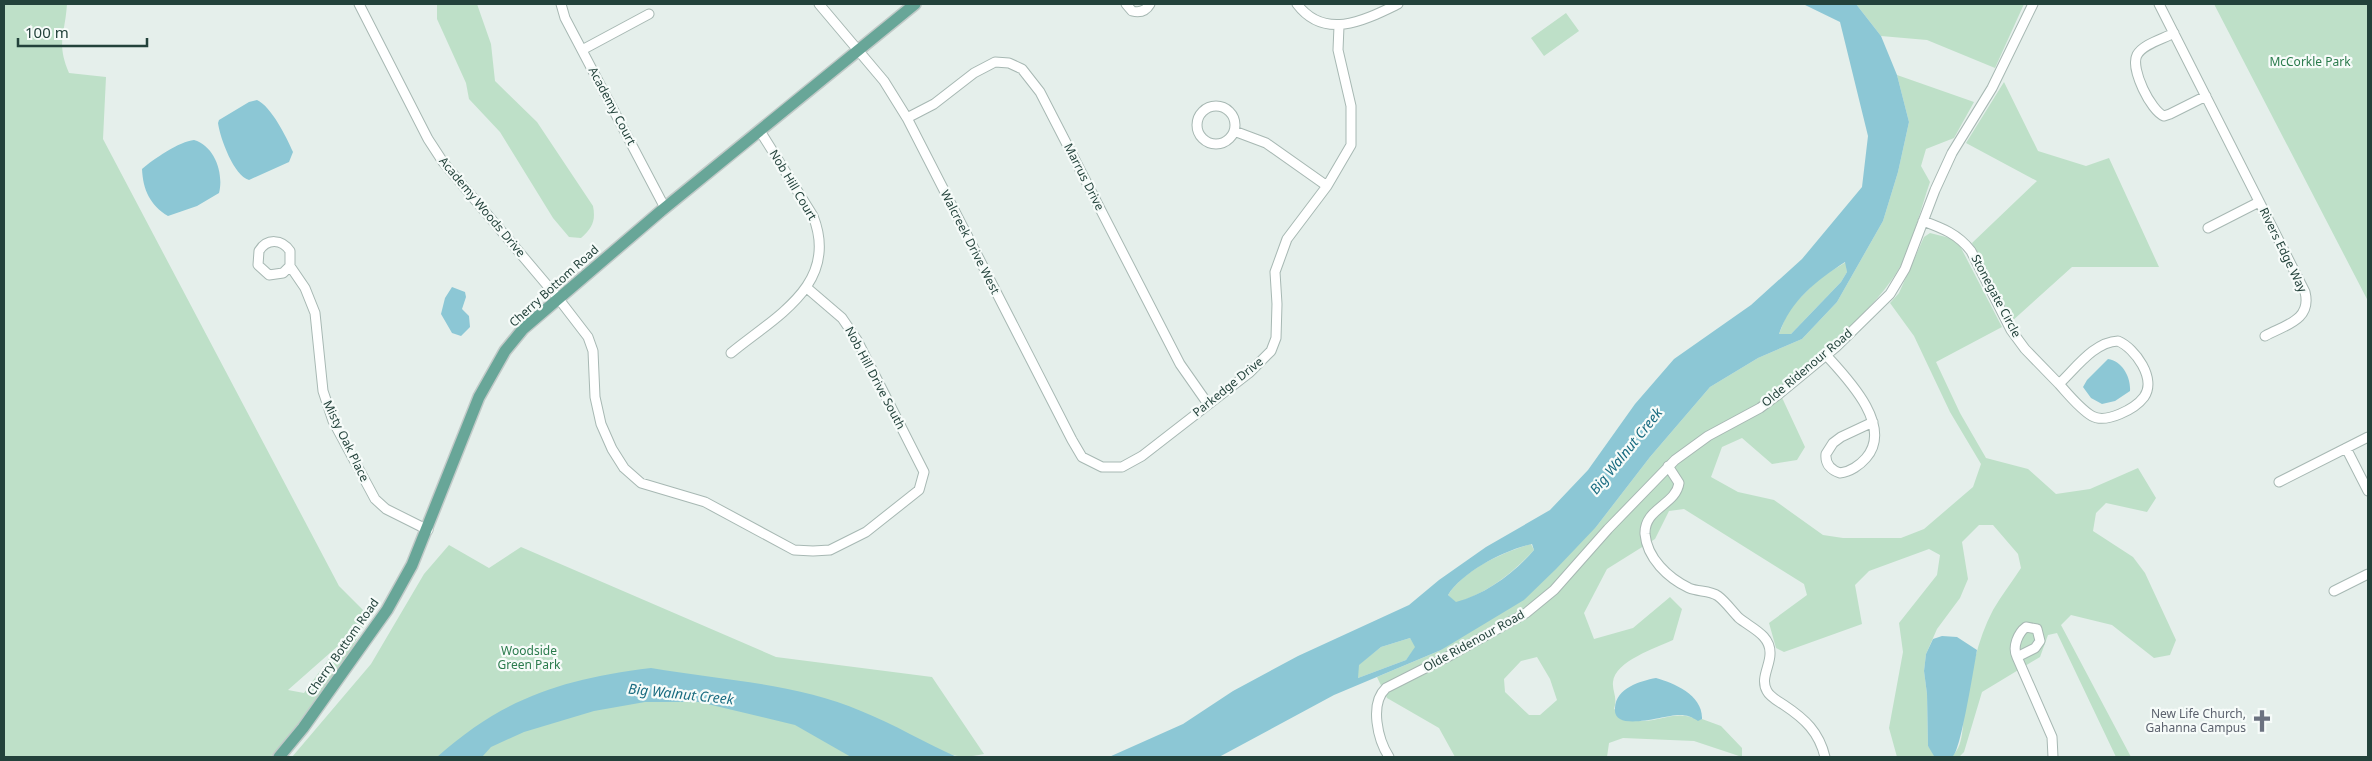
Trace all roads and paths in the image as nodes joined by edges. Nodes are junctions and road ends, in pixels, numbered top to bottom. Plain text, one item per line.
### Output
1 (359, 4) edge
2 (561, 4) edge
3 (819, 4) edge
4 (915, 4) edge
5 (1126, 4) edge
6 (1150, 4) edge
7 (1297, 4) edge
8 (1398, 4) edge
9 (2033, 4) edge
10 (2159, 4) edge
11 (649, 14) dead end
12 (1339, 26) junction
13 (2174, 33) junction
14 (582, 50) junction
15 (858, 50) junction
16 (2206, 96) junction
17 (907, 118) junction
18 (760, 131) junction
19 (1234, 131) junction
20 (1327, 186) junction
21 (2259, 202) junction
22 (665, 208) junction
23 (1923, 221) junction
24 (2208, 228) dead end
25 (290, 266) dead end
26 (807, 288) junction
27 (558, 298) junction
28 (2265, 336) dead end
29 (731, 353) dead end
30 (1826, 355) junction
31 (2059, 384) junction
32 (1208, 404) junction
33 (1873, 422) junction
34 (2368, 437) edge
35 (1072, 440) joint
36 (2346, 448) junction
37 (1668, 466) junction
38 (2279, 482) dead end
39 (2368, 491) edge
40 (428, 530) junction
41 (794, 550) joint
42 (2368, 574) edge
43 (2334, 591) dead end
44 (2016, 657) dead end
45 (279, 757) edge
46 (1389, 757) edge
47 (1825, 757) edge
48 (2053, 757) edge

1 - 27 street, Academy Woods Drive
2 - 14 street, Academy Court
3 - 15 street, Walcreek Drive West
4 - 15 main road, Cherry Bottom Road
5 - 6 street
7 - 12 street
8 - 12 street
9 - 23 street, Olde Ridenour Road
10 - 13 street, Rivers Edge Way
11 - 14 street
12 - 20 street, Parkedge Drive
13 - 16 street, Rivers Edge Way
13 - 16 street
14 - 22 street, Academy Court
15 - 17 street, Walcreek Drive West
15 - 18 main road, Cherry Bottom Road
16 - 21 street, Rivers Edge Way
17 - 32 street, Marrus Drive
17 - 35 street, Walcreek Drive West
18 - 22 main road, Cherry Bottom Road
18 - 26 street, Nob Hill Court
19 - 19 street
19 - 20 street
20 - 32 street, Parkedge Drive
21 - 24 street, Rivers Edge Way
21 - 28 street, Rivers Edge Way
22 - 27 main road, Cherry Bottom Road
23 - 30 street, Olde Ridenour Road
23 - 31 street, Stonegate Circle
25 - 40 street, Misty Oak Place
26 - 29 street, Nob Hill Court
26 - 41 street, Nob Hill Drive South
27 - 40 main road, Cherry Bottom Road
27 - 41 street, Academy Woods Drive
30 - 33 street
30 - 37 street, Olde Ridenour Road
31 - 31 street, Stonegate Circle
32 - 35 street, Parkedge Drive
33 - 33 street
34 - 36 street
36 - 38 street
36 - 39 street
37 - 46 street, Olde Ridenour Road
37 - 47 street
40 - 45 main road, Cherry Bottom Road
42 - 43 street
44 - 48 street

